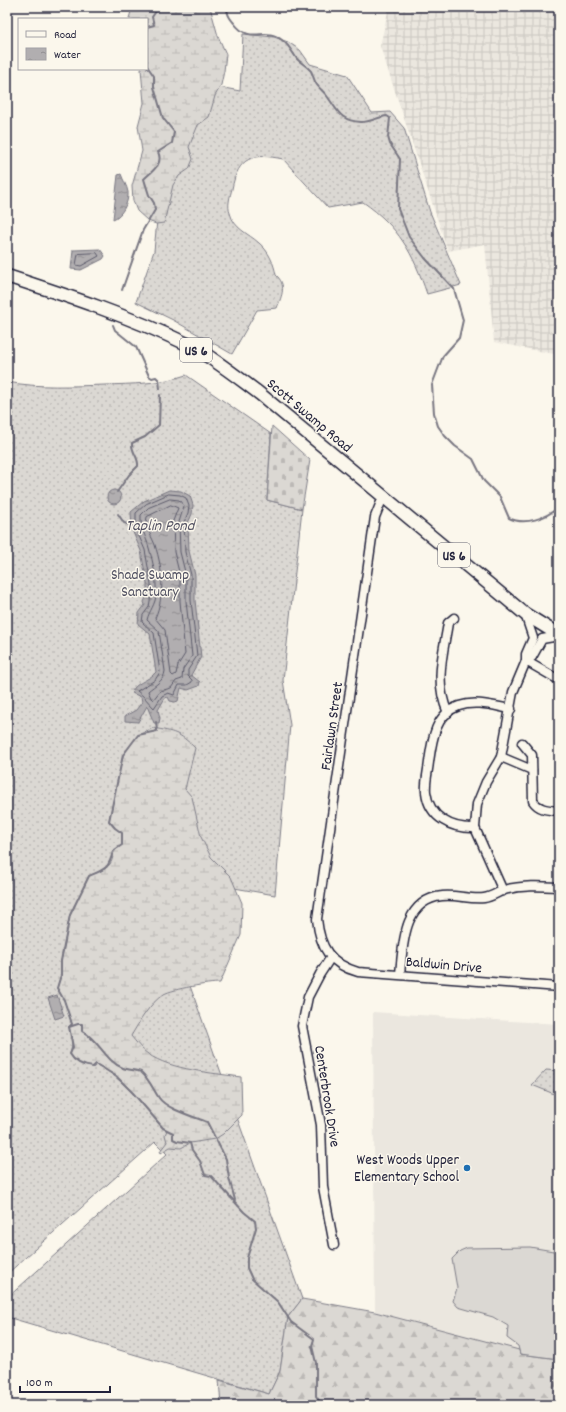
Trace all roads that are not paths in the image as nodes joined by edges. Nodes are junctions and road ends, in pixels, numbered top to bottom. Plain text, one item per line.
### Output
1 (7, 276) edge
2 (383, 497) junction
3 (525, 614) junction
4 (454, 618) dead end
5 (559, 636) edge
6 (526, 661) junction
7 (559, 680) edge
8 (511, 710) junction
9 (448, 713) junction
10 (522, 743) dead end
11 (501, 757) junction
12 (532, 770) junction
13 (559, 811) edge
14 (475, 828) junction
15 (559, 887) edge
16 (503, 891) junction
17 (331, 958) junction
18 (400, 974) junction
19 (559, 987) edge
20 (334, 1245) dead end

1 - 2 highway, Scott Swamp Road / US 6
2 - 3 highway, Scott Swamp Road / US 6
2 - 17 street, Fairlawn Street
3 - 5 highway, Scott Swamp Road / US 6
3 - 6 street
4 - 9 street
5 - 6 street
6 - 7 street
6 - 8 street
8 - 9 street
8 - 11 street
9 - 14 street
10 - 12 street
11 - 12 street
11 - 14 street
12 - 13 street
14 - 16 street
15 - 16 street
16 - 18 street
17 - 18 street, Baldwin Drive
17 - 20 street, Centerbrook Drive
18 - 19 street, Baldwin Drive

